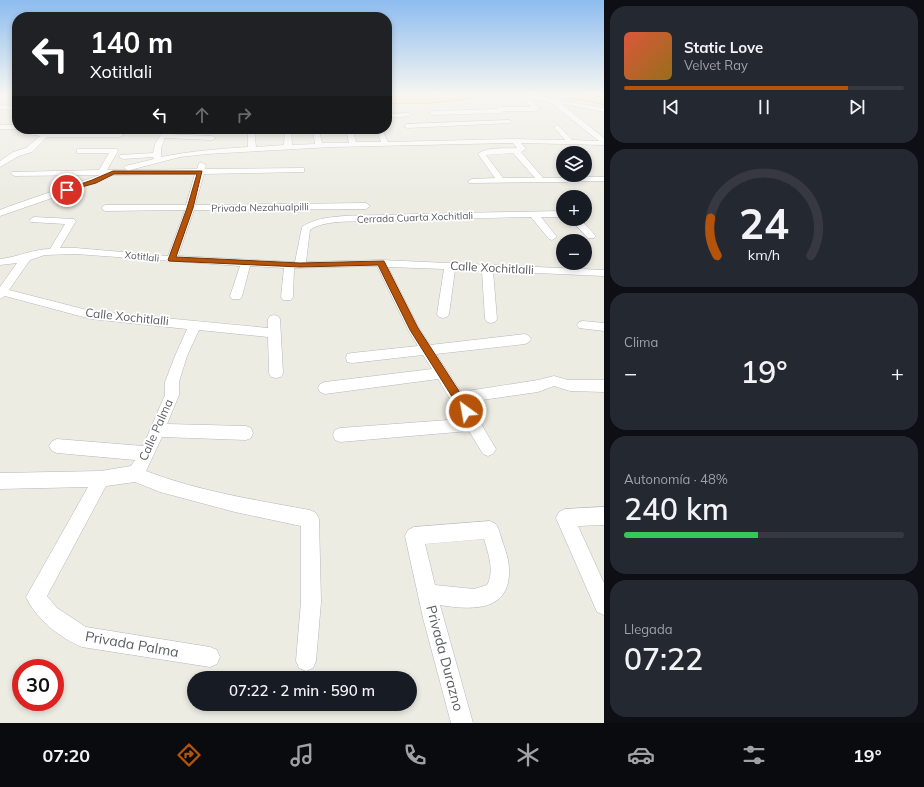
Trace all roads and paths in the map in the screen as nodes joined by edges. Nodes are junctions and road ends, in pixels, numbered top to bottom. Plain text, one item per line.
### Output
1 (410, 129) edge
2 (428, 129) edge
3 (443, 129) edge
4 (559, 129) edge
5 (588, 129) edge
6 (42, 134) edge
7 (164, 134) edge
8 (181, 134) edge
9 (251, 134) edge
10 (288, 134) edge
11 (317, 134) edge
12 (350, 134) edge
13 (381, 134) edge
14 (412, 134) junction
15 (45, 135) junction
16 (120, 135) dead end
17 (212, 138) dead end
18 (450, 138) junction
19 (72, 141) dead end
20 (513, 141) junction
21 (604, 142) edge
22 (385, 143) junction
23 (571, 143) junction
24 (36, 144) junction
25 (353, 144) junction
26 (318, 145) junction
27 (288, 147) junction
28 (252, 149) junction
29 (80, 151) dead end
30 (516, 151) junction
31 (207, 152) junction
32 (124, 157) dead end
33 (157, 157) junction
34 (0, 165) edge
35 (301, 170) dead end
36 (200, 172) junction
37 (101, 173) junction
38 (113, 173) junction
39 (15, 174) dead end
40 (500, 180) junction
41 (541, 180) junction
42 (556, 180) edge
43 (592, 180) edge
44 (604, 180) edge
45 (472, 181) dead end
46 (366, 206) dead end
47 (106, 208) dead end
48 (190, 208) junction
49 (0, 213) edge
50 (556, 214) edge
51 (534, 215) junction
52 (34, 220) dead end
53 (582, 226) edge
54 (589, 234) edge
55 (552, 238) dead end
56 (54, 251) junction
57 (27, 256) junction
58 (172, 260) junction
59 (0, 262) edge
60 (381, 263) junction
61 (246, 264) junction
62 (295, 265) junction
63 (450, 266) junction
64 (488, 268) junction
65 (604, 273) edge
66 (1, 294) edge
67 (236, 296) dead end
68 (287, 297) dead end
69 (443, 314) dead end
70 (491, 319) dead end
71 (274, 320) dead end
72 (195, 325) junction
73 (583, 325) dead end
74 (604, 327) edge
75 (274, 333) junction
76 (525, 339) dead end
77 (427, 350) junction
78 (352, 358) dead end
79 (276, 373) dead end
80 (442, 373) junction
81 (604, 386) edge
82 (325, 388) dead end
83 (458, 398) junction
84 (474, 424) junction
85 (157, 430) junction
86 (246, 432) dead end
87 (340, 435) dead end
88 (58, 446) dead end
89 (488, 449) dead end
90 (147, 454) junction
91 (135, 474) junction
92 (101, 479) junction
93 (0, 481) edge
94 (604, 516) edge
95 (428, 593) junction
96 (604, 605) edge
97 (210, 657) dead end
98 (306, 661) dead end
99 (462, 723) edge

1 - 14 street
2 - 14 street
3 - 18 street
4 - 23 street
5 - 21 street
6 - 15 street
7 - 33 street
8 - 17 street
9 - 28 street
10 - 27 street
11 - 26 street
12 - 25 street
13 - 22 street
14 - 18 street
14 - 22 street
15 - 16 street
15 - 24 street
18 - 20 street
19 - 24 street
20 - 23 street
20 - 30 street
21 - 23 street
22 - 25 street
24 - 34 street
25 - 26 street
26 - 27 street
27 - 28 street
28 - 31 street
29 - 37 street
30 - 40 street
30 - 41 street
31 - 33 street
31 - 36 street
32 - 33 street
33 - 38 street
35 - 36 street
36 - 38 street
36 - 48 street
37 - 38 street
37 - 39 street
38 - 49 street
40 - 41 street
40 - 45 street
41 - 42 street
43 - 44 street
46 - 48 street, Privada Nezahualpilli
47 - 48 street, Privada Nezahualpilli
48 - 58 street
50 - 51 street, Cerrada Cuarta Xochitlali
51 - 55 street
51 - 62 street, Cerrada Cuarta Xochitlali
52 - 56 street
53 - 54 street
56 - 57 street, Xotitlali
56 - 58 street, Xotitlali
57 - 59 street, Xotitlali
57 - 66 street, Calle Xochitlalli
58 - 61 street, Xotitlali
60 - 62 street, Xotitlali
60 - 63 street, Calle Xochitlalli
60 - 77 street
61 - 62 street, Xotitlali
61 - 67 street
62 - 68 street
63 - 64 street, Calle Xochitlalli
63 - 69 street
64 - 65 street, Calle Xochitlalli
64 - 70 street
66 - 72 street, Calle Xochitlalli
71 - 75 street
72 - 75 street, Calle Xochitlalli
72 - 85 street, Calle Palma
73 - 74 street
75 - 79 street
76 - 77 street
77 - 78 street
77 - 80 street
80 - 82 street
80 - 83 street
81 - 83 street
83 - 84 street
84 - 87 street
84 - 89 street
85 - 86 street
85 - 90 street, Calle Palma
88 - 90 street
90 - 91 street, Calle Palma
91 - 92 street, Calle Palma
91 - 98 street
92 - 93 street, Calle Palma
92 - 97 street, Privada Palma
94 - 96 street
95 - 95 street, Privada Durazno
95 - 99 street, Privada Durazno

